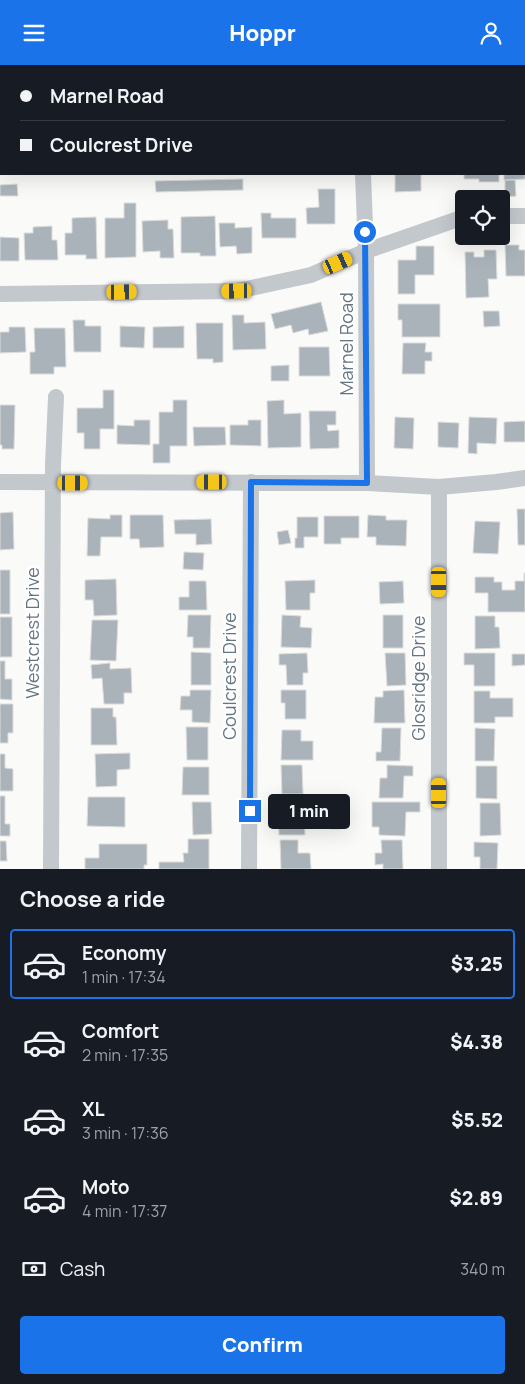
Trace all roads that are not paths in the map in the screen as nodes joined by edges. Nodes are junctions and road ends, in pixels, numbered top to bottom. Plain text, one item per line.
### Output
1 (363, 175) edge
2 (510, 216) edge
3 (525, 216) edge
4 (455, 220) edge
5 (366, 251) junction
6 (0, 294) edge
7 (56, 397) dead end
8 (525, 478) edge
9 (0, 482) edge
10 (251, 482) junction
11 (54, 483) junction
12 (367, 483) junction
13 (438, 487) junction
14 (51, 869) edge
15 (249, 869) edge
16 (439, 869) edge

1 - 5 street, Marnel Road
2 - 3 street
4 - 5 street
5 - 6 street
5 - 12 street, Marnel Road
7 - 11 street, Westcrest Drive
8 - 13 street
9 - 11 street
10 - 11 street
10 - 12 street
10 - 15 street, Coulcrest Drive
11 - 14 street, Westcrest Drive
12 - 13 street
13 - 16 street, Glosridge Drive

